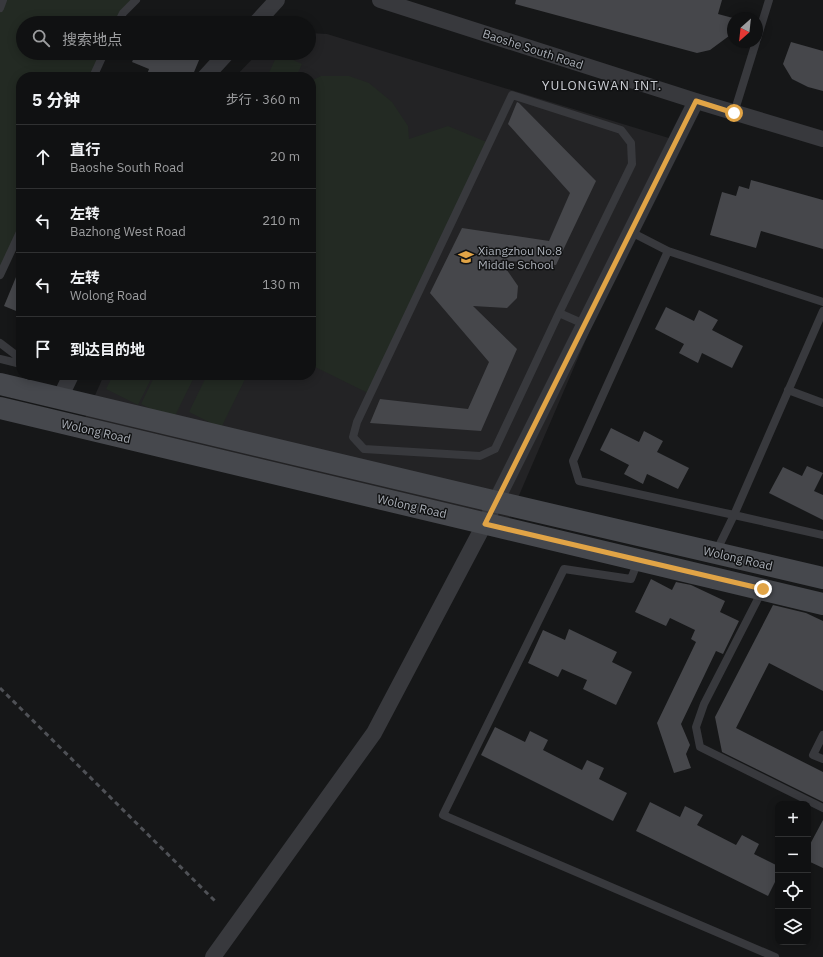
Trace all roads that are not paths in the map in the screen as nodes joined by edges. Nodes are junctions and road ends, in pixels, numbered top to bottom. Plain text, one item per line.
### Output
1 (3, 0) edge
2 (136, 0) edge
3 (277, 0) edge
4 (380, 0) edge
5 (769, 0) edge
6 (0, 8) edge
7 (122, 16) edge
8 (262, 16) edge
9 (763, 20) edge
10 (754, 48) edge
11 (101, 60) edge
12 (221, 60) edge
13 (95, 72) edge
14 (210, 72) edge
15 (696, 101) junction
16 (734, 113) junction
17 (823, 139) edge
18 (630, 232) junction
19 (16, 241) edge
20 (668, 251) junction
21 (0, 275) edge
22 (823, 302) edge
23 (823, 311) edge
24 (559, 313) junction
25 (584, 324) junction
26 (0, 343) edge
27 (16, 355) edge
28 (0, 359) edge
29 (16, 363) edge
30 (67, 380) edge
31 (0, 384) edge
32 (788, 390) junction
33 (60, 398) junction
34 (823, 403) edge
35 (0, 408) edge
36 (495, 502) junction
37 (734, 514) junction
38 (485, 524) junction
39 (823, 535) edge
40 (716, 553) junction
41 (639, 559) junction
42 (823, 578) edge
43 (763, 589) junction
44 (823, 604) edge
45 (823, 735) edge
46 (823, 760) edge
47 (823, 808) edge
48 (213, 957) edge
49 (775, 957) edge

1 - 6 lane
2 - 7 lane
3 - 8 street
4 - 15 street, Baoshe South Road
5 - 9 lane
10 - 16 lane
11 - 13 lane
12 - 14 street
15 - 16 street, Baoshe South Road
15 - 18 street
16 - 17 street, Baoshe South Road
18 - 20 lane
18 - 25 street
19 - 21 lane
20 - 22 lane
20 - 37 lane
23 - 32 lane
24 - 24 lane
24 - 25 lane
25 - 36 street
26 - 27 lane
28 - 29 lane
30 - 33 street
31 - 33 main road, Wolong Road
32 - 34 lane
32 - 37 lane
33 - 36 main road, Wolong Road
35 - 38 main road, Wolong Road
36 - 38 street
36 - 40 main road, Wolong Road
37 - 39 lane
37 - 40 lane
38 - 41 main road, Wolong Road
38 - 48 street
40 - 42 main road, Wolong Road
41 - 43 main road, Wolong Road
41 - 49 lane
43 - 44 main road, Wolong Road
43 - 47 lane
45 - 46 lane

